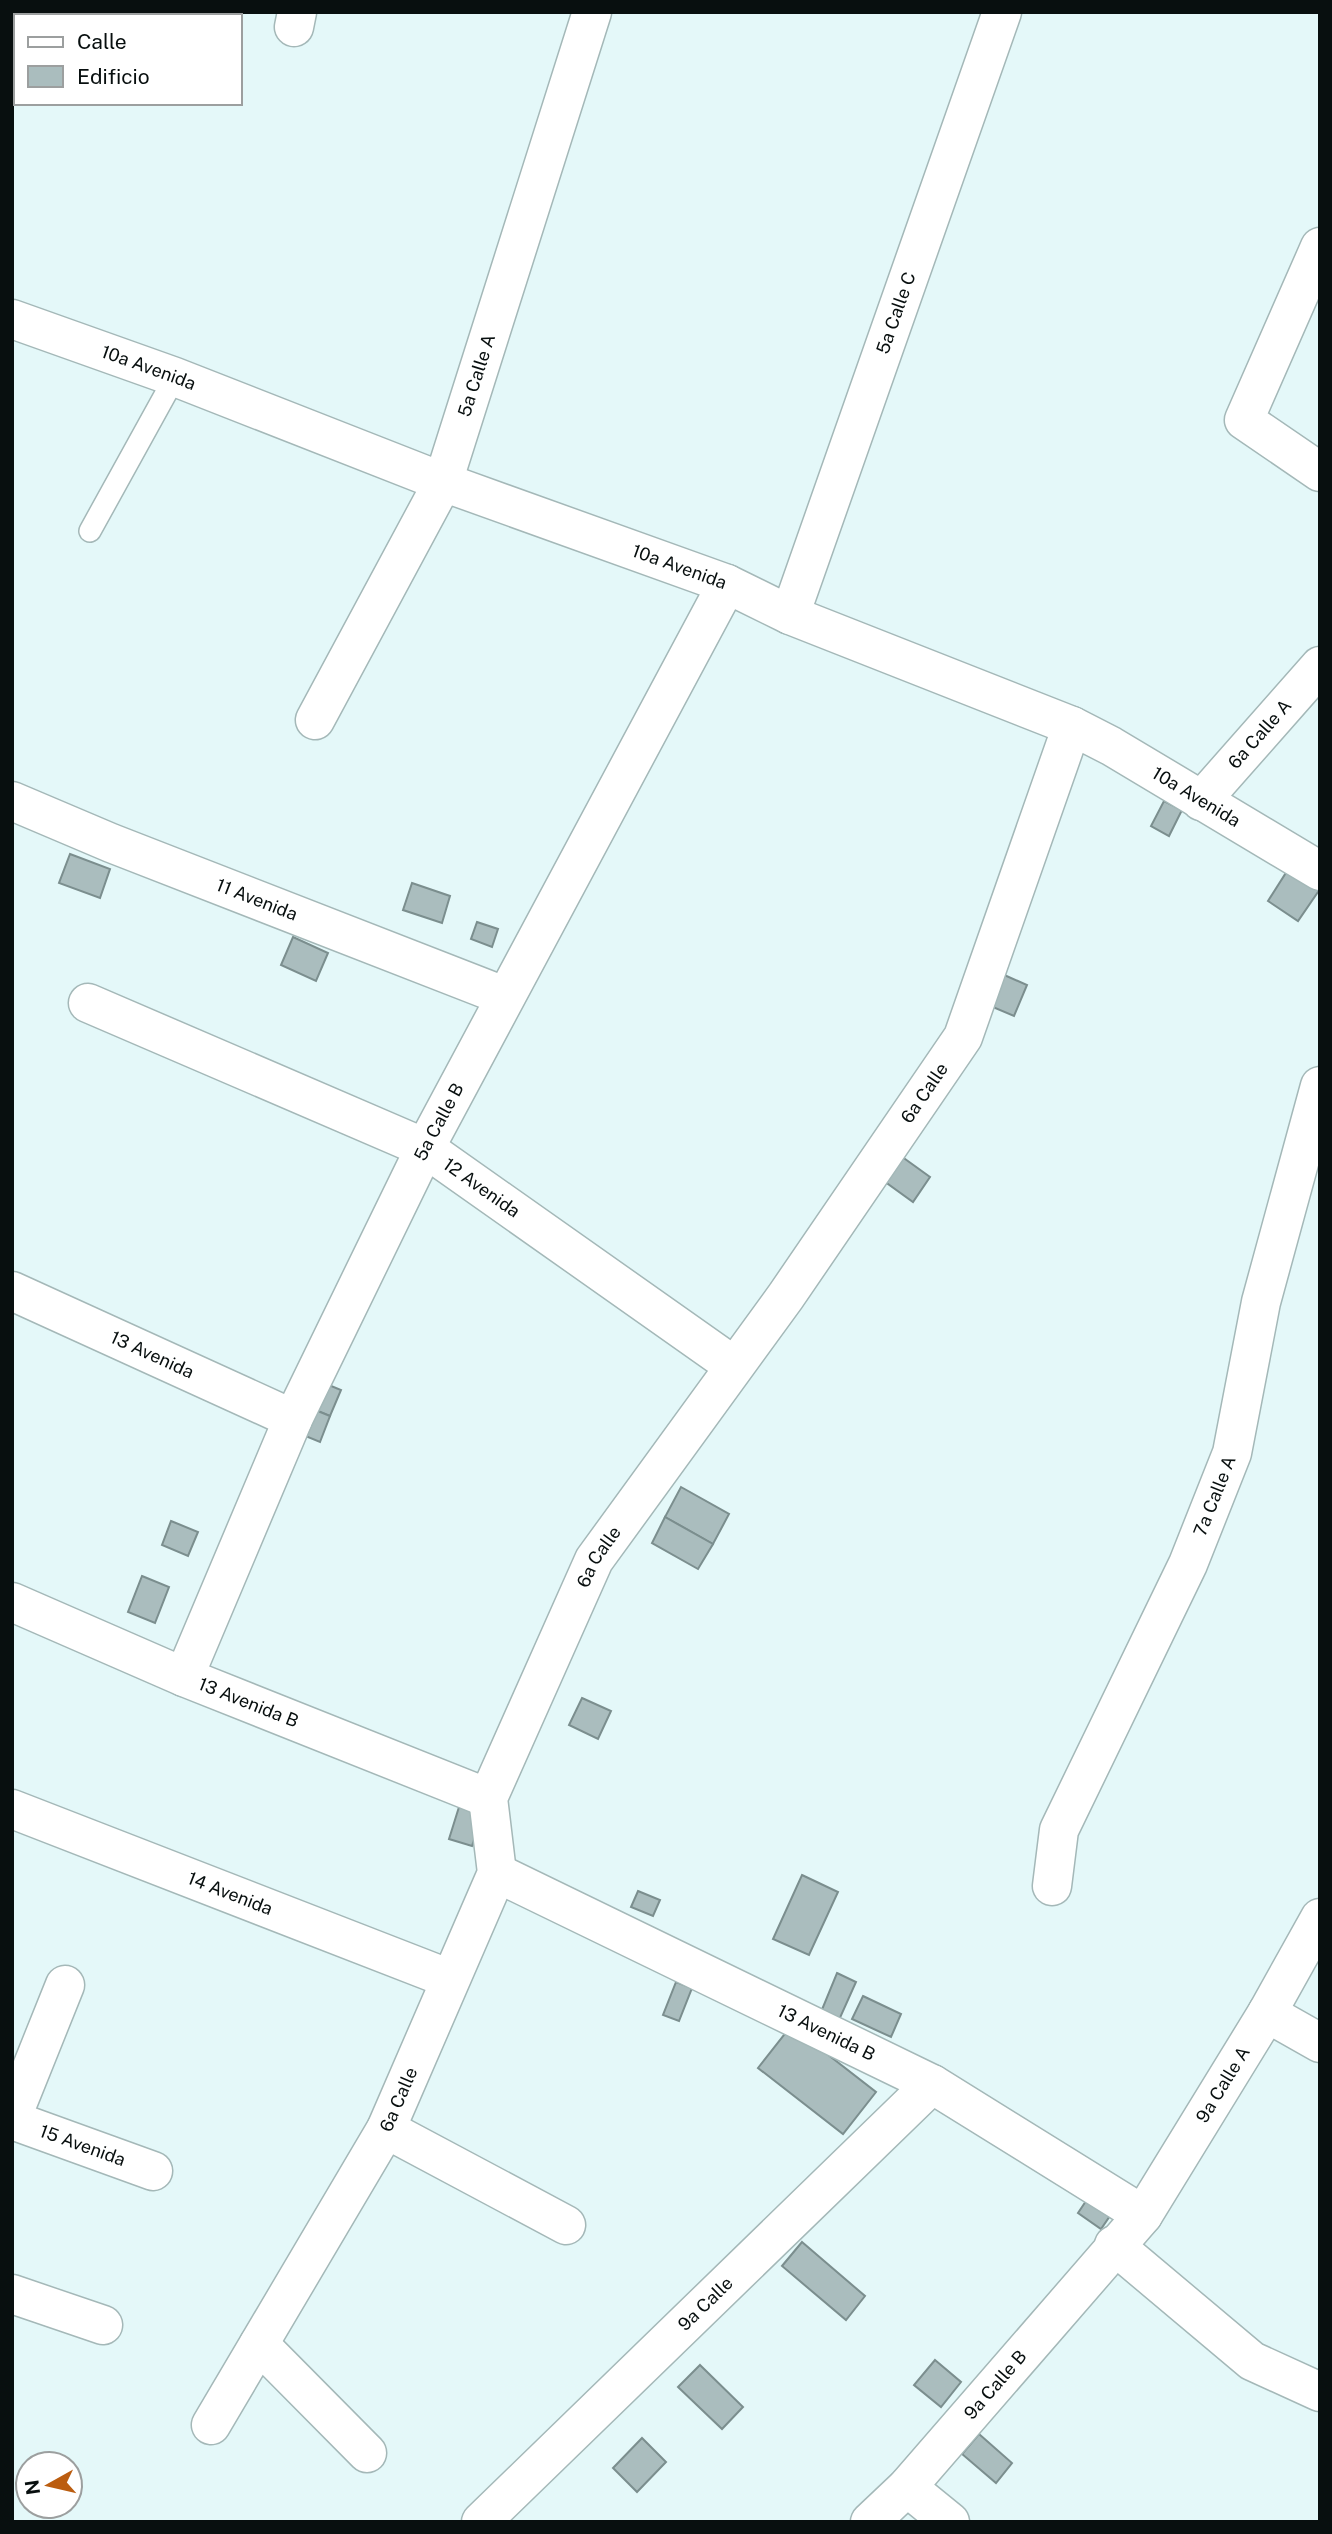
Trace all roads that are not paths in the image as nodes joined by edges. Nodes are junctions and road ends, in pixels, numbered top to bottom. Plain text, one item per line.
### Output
1 (592, 12) edge
2 (1002, 12) edge
3 (1320, 247) edge
4 (12, 319) edge
5 (175, 377) junction
6 (1320, 472) edge
7 (443, 482) junction
8 (90, 531) dead end
9 (727, 584) junction
10 (790, 615) junction
11 (1320, 666) edge
12 (314, 720) dead end
13 (1072, 726) junction
14 (12, 800) edge
15 (1201, 801) junction
16 (1320, 871) edge
17 (504, 996) junction
18 (88, 1003) dead end
19 (1320, 1086) edge
20 (425, 1148) junction
21 (12, 1291) edge
22 (734, 1366) junction
23 (293, 1419) junction
24 (12, 1602) edge
25 (184, 1677) junction
26 (488, 1798) junction
27 (12, 1809) edge
28 (497, 1873) junction
29 (1052, 1886) dead end
30 (1320, 1918) edge
31 (450, 1979) junction
32 (65, 1985) dead end
33 (1267, 2013) junction
34 (1320, 2043) edge
35 (932, 2084) junction
36 (12, 2118) edge
37 (386, 2129) junction
38 (153, 2171) dead end
39 (1143, 2215) junction
40 (566, 2225) dead end
41 (1114, 2245) junction
42 (12, 2294) edge
43 (103, 2325) dead end
44 (259, 2344) junction
45 (1252, 2361) junction
46 (1320, 2392) edge
47 (1320, 2421) edge
48 (211, 2425) dead end
49 (367, 2453) dead end
50 (907, 2487) junction
51 (481, 2522) edge
52 (870, 2522) edge
53 (950, 2522) edge

1 - 7 street, 5a Calle A
2 - 10 street, 5a Calle C
3 - 6 street
4 - 5 street, 10a Avenida
5 - 7 street, 10a Avenida
5 - 8 lane
7 - 9 street, 10a Avenida
7 - 12 street, 5a Calle A
9 - 10 street, 10a Avenida
9 - 17 street, 5a Calle B
10 - 13 street, 10a Avenida
11 - 15 street, 6a Calle A
13 - 15 street, 10a Avenida
13 - 22 street, 6a Calle
14 - 17 street, 11 Avenida
15 - 16 street, 10a Avenida
17 - 20 street, 5a Calle B
18 - 20 street, 12 Avenida
19 - 29 street, 7a Calle A
20 - 22 street, 12 Avenida
20 - 23 street, 5a Calle B
21 - 23 street, 13 Avenida
22 - 26 street, 6a Calle
23 - 25 street, 5a Calle B
24 - 25 street, 13 Avenida B
25 - 26 street, 13 Avenida B
26 - 28 street
27 - 31 street, 14 Avenida
28 - 31 street, 6a Calle
28 - 35 street, 13 Avenida B
30 - 33 street, 9a Calle A
31 - 37 street, 6a Calle
32 - 36 street
33 - 34 street
33 - 39 street, 9a Calle A
35 - 39 street, 13 Avenida B
35 - 51 street, 9a Calle
36 - 38 street, 15 Avenida
37 - 40 street
37 - 44 street, 6a Calle
39 - 41 street, 9a Calle A
41 - 45 street
41 - 50 street, 9a Calle B
42 - 43 street
44 - 48 street, 6a Calle
44 - 49 street
45 - 46 street
45 - 47 street
50 - 52 street, 9a Calle B
50 - 53 street

